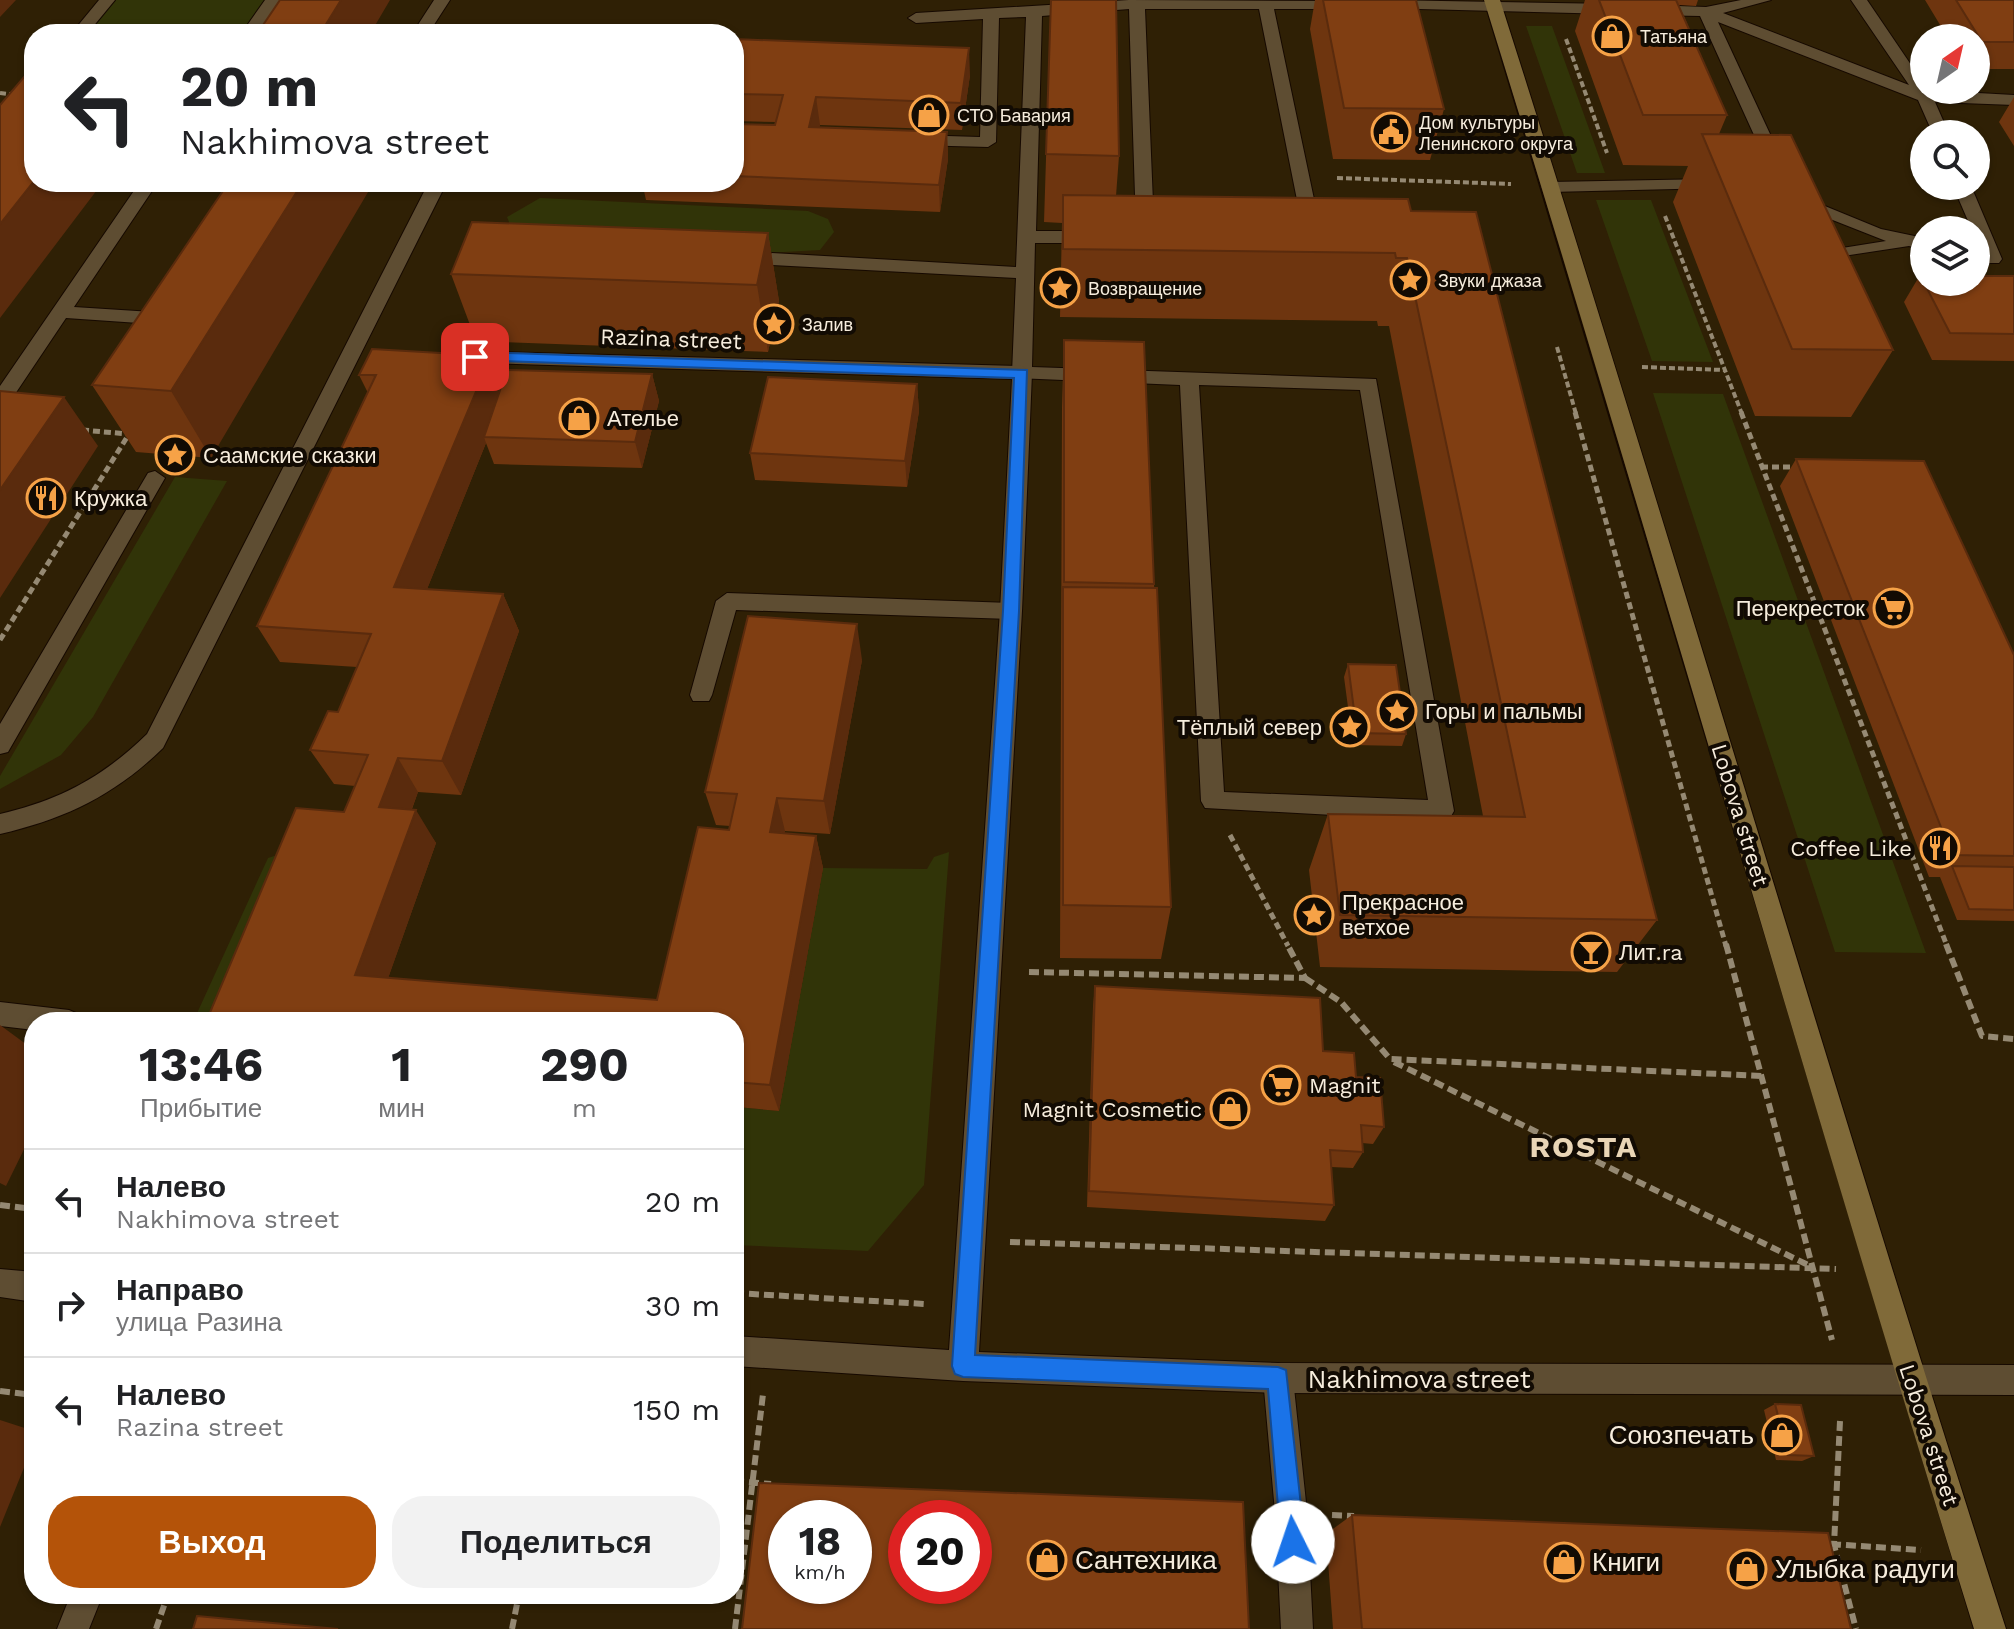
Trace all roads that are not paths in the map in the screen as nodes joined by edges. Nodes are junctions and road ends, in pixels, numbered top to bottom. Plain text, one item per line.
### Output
1 (107, 0) edge
2 (273, 0) edge
3 (442, 0) edge
4 (1763, 0) edge
5 (1859, 0) edge
6 (1266, 2) edge
7 (1736, 2) edge
8 (1493, 3) edge
9 (1137, 4) junction
10 (1034, 12) junction
11 (1706, 12) junction
12 (991, 14) junction
13 (916, 18) dead end
14 (87, 24) edge
15 (256, 24) edge
16 (426, 24) edge
17 (1910, 75) edge
18 (1910, 91) edge
19 (1990, 99) edge
20 (2014, 100) edge
21 (895, 139) edge
22 (1727, 184) edge
23 (1550, 187) junction
24 (142, 192) edge
25 (433, 192) edge
26 (1288, 232) edge
27 (1027, 237) junction
28 (1910, 241) edge
29 (1910, 244) edge
30 (1823, 256) edge
31 (1990, 258) edge
32 (772, 259) dead end
33 (2014, 263) edge
34 (1025, 273) junction
35 (62, 312) junction
36 (175, 332) edge
37 (445, 356) edge
38 (1022, 373) junction
39 (1189, 379) junction
40 (6, 383) edge
41 (0, 401) edge
42 (155, 478) dead end
43 (1011, 611) junction
44 (701, 695) dead end
45 (0, 745) edge
46 (0, 824) edge
47 (0, 1014) edge
48 (24, 1017) edge
49 (0, 1283) edge
50 (24, 1286) edge
51 (744, 1352) edge
52 (963, 1366) junction
53 (1278, 1378) junction
54 (2014, 1380) edge
55 (1912, 1382) junction
56 (83, 1604) edge
57 (73, 1629) edge
58 (1297, 1629) edge
59 (1990, 1629) edge

1 - 14 street
2 - 15 street
3 - 16 street
4 - 7 street
5 - 17 street
6 - 8 street
6 - 9 street
6 - 26 street
7 - 11 street
8 - 11 street
8 - 23 street, Lobova street
9 - 10 street
9 - 27 street
10 - 12 street
10 - 27 street
11 - 18 street
11 - 28 street
12 - 13 street
12 - 21 street
19 - 20 street
22 - 23 street
23 - 55 street, Lobova street
24 - 35 street
25 - 46 street
27 - 34 street
29 - 30 street
31 - 33 street
32 - 34 street
34 - 38 street
35 - 36 street
35 - 40 street
37 - 38 street, Razina street
38 - 39 street, Razina street
38 - 43 street
39 - 39 street, Razina street
40 - 41 street
42 - 45 street
43 - 44 street
43 - 52 street
47 - 48 street
49 - 50 street
51 - 52 street, Nakhimova street
52 - 53 street, Nakhimova street
53 - 55 street, Nakhimova street
53 - 58 street
54 - 55 street, Nakhimova street
55 - 59 street, Lobova street
56 - 57 street

